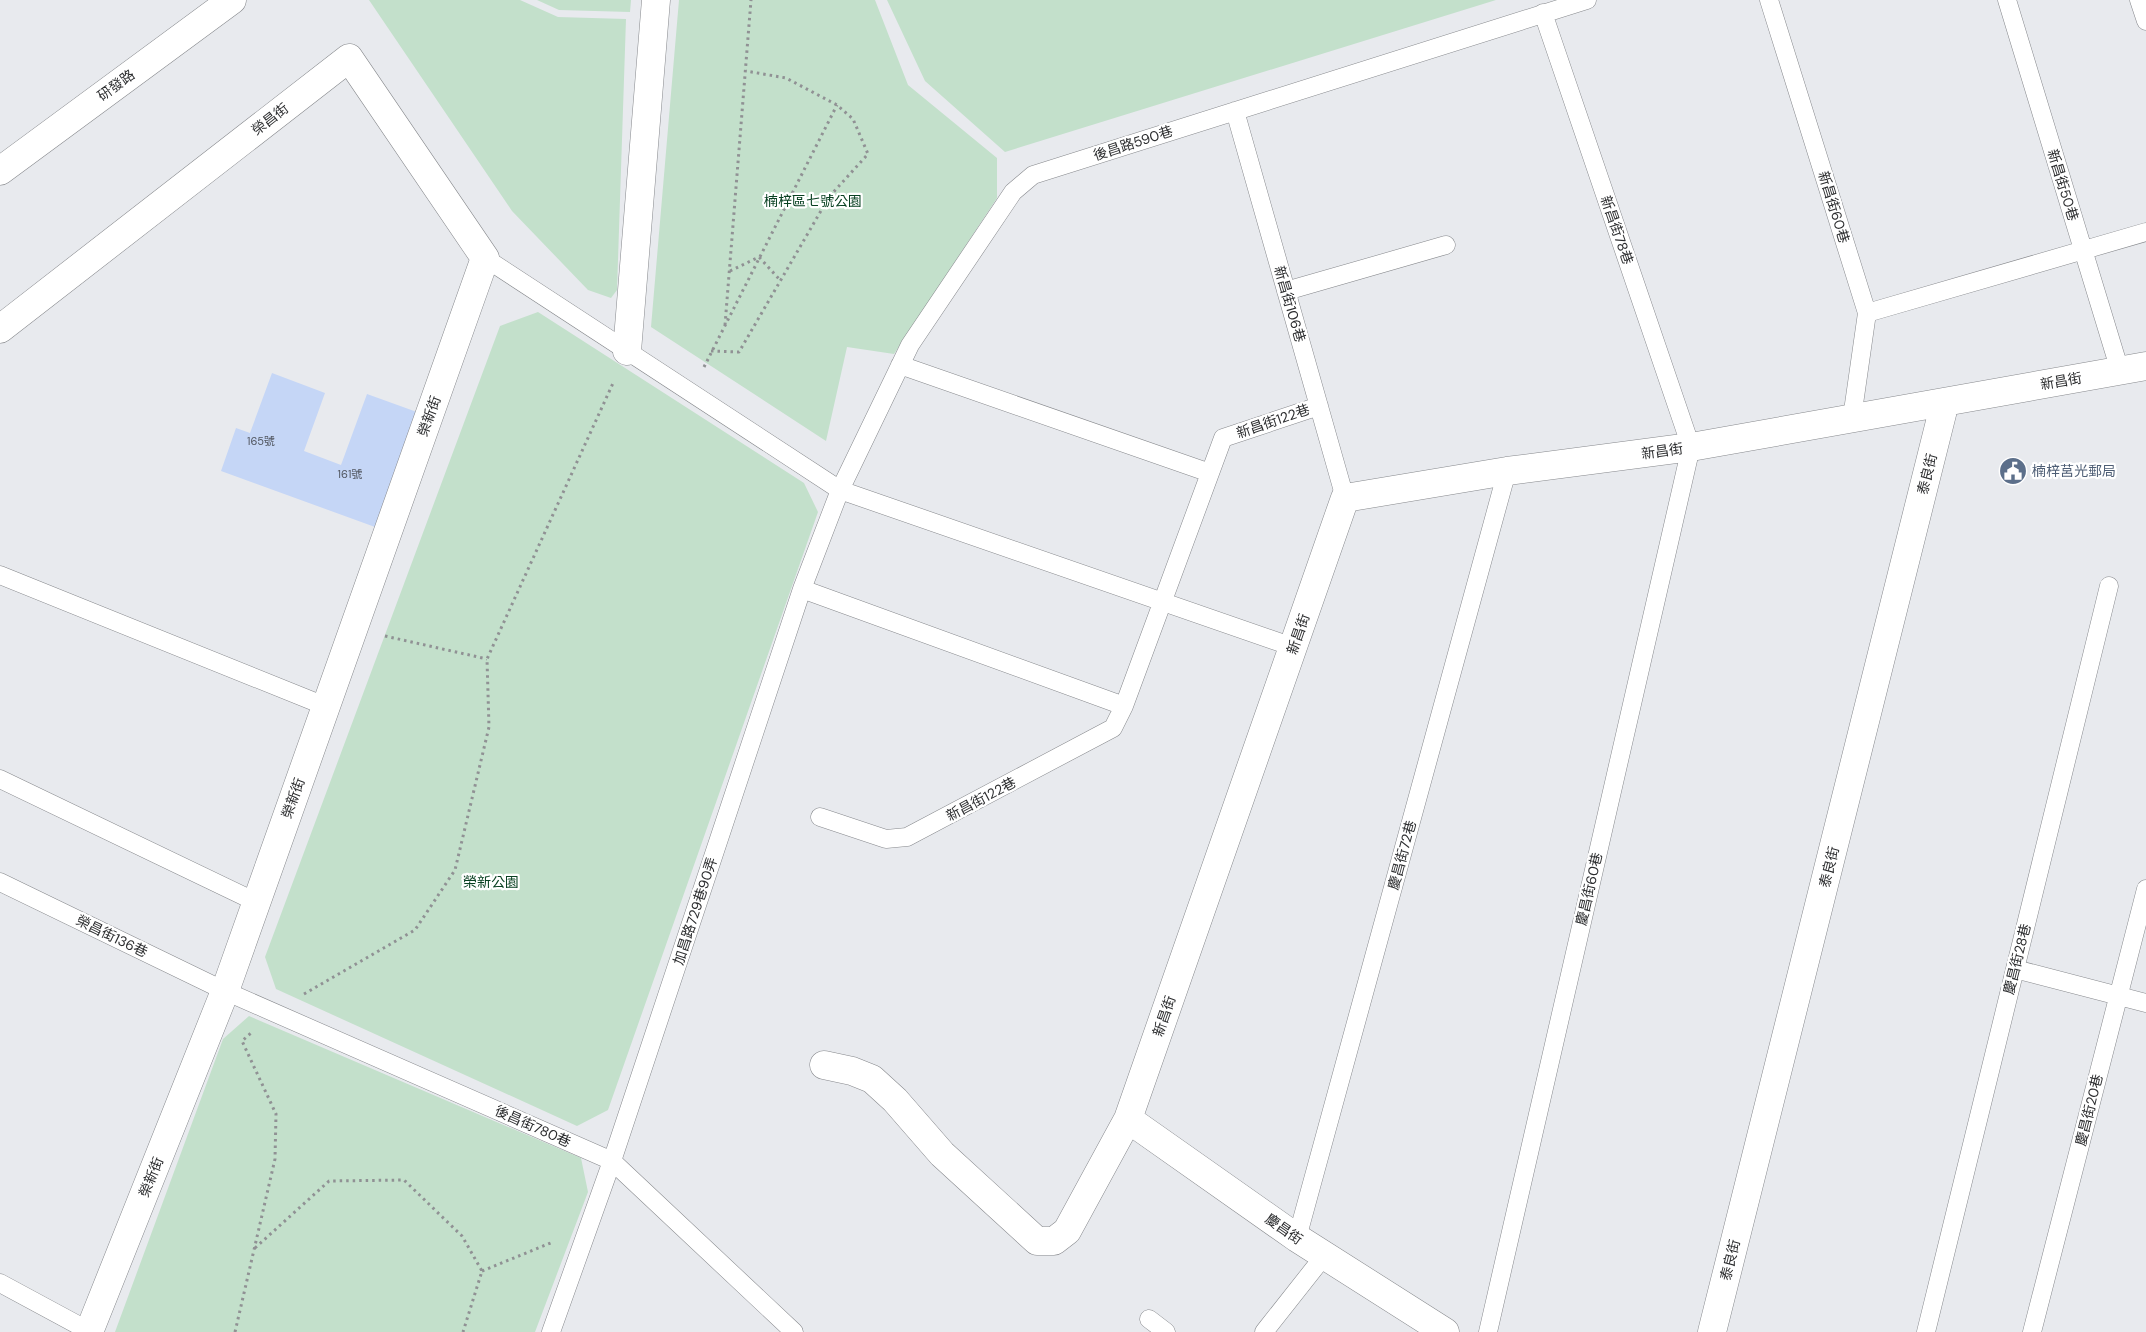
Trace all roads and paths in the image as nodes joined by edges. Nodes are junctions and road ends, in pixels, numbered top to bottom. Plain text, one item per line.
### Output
1 (232, 0) edge
2 (656, 0) edge
3 (751, 0) edge
4 (1587, 0) edge
5 (1768, 0) edge
6 (2006, 0) edge
7 (2139, 0) edge
8 (1543, 13) junction
9 (2146, 22) edge
10 (746, 71) junction
11 (837, 105) junction
12 (1235, 111) junction
13 (0, 171) edge
14 (2146, 232) edge
15 (1446, 245) dead end
16 (2083, 250) junction
17 (485, 258) junction
18 (759, 258) junction
19 (729, 271) junction
20 (780, 280) junction
21 (1286, 291) junction
22 (1867, 313) junction
23 (725, 326) junction
24 (0, 329) edge
25 (627, 351) junction
26 (711, 351) junction
27 (900, 365) junction
28 (2133, 368) edge
29 (691, 392) junction
30 (1945, 402) junction
31 (1319, 406) junction
32 (1852, 418) junction
33 (1691, 447) junction
34 (1508, 472) junction
35 (1210, 473) junction
36 (840, 490) junction
37 (1345, 498) junction
38 (0, 575) edge
39 (2109, 586) dead end
40 (802, 589) junction
41 (1162, 602) junction
42 (353, 628) junction
43 (1293, 647) junction
44 (487, 659) junction
45 (325, 706) junction
46 (1124, 706) junction
47 (0, 779) edge
48 (820, 818) dead end
49 (0, 882) edge
50 (2146, 889) edge
51 (256, 902) junction
52 (2015, 969) junction
53 (225, 991) junction
54 (2119, 995) junction
55 (2146, 1003) edge
56 (273, 1012) junction
57 (824, 1065) dead end
58 (1128, 1119) junction
59 (612, 1161) junction
60 (587, 1228) junction
61 (1297, 1238) junction
62 (254, 1248) junction
63 (1324, 1256) junction
64 (482, 1271) junction
65 (0, 1283) edge
66 (1149, 1319) dead end
67 (89, 1332) edge
68 (235, 1332) edge
69 (463, 1332) edge
70 (550, 1332) edge
71 (794, 1332) edge
72 (1166, 1332) edge
73 (1264, 1332) edge
74 (1445, 1332) edge
75 (1488, 1332) edge
76 (1712, 1332) edge
77 (1926, 1332) edge
78 (2032, 1332) edge

1 - 13 street, 研發路
2 - 25 street
3 - 10 path
4 - 8 lane, 後昌路590巷
5 - 22 lane, 新昌街60巷
6 - 16 lane, 新昌街50巷
7 - 9 lane
8 - 12 lane, 後昌路590巷
8 - 33 lane, 新昌街78巷
10 - 11 path
10 - 19 path
11 - 18 path
11 - 20 path
12 - 21 lane, 新昌街106巷
12 - 27 lane, 後昌路590巷
14 - 16 lane
15 - 21 lane
16 - 22 lane
16 - 28 lane, 新昌街50巷
17 - 24 street, 榮昌街
17 - 25 lane
17 - 42 street, 榮新街
18 - 19 path
18 - 20 path
18 - 23 path
19 - 23 path
20 - 26 path
21 - 31 lane, 新昌街106巷
22 - 32 lane, 新昌街60巷
23 - 26 path
25 - 29 lane
25 - 44 path
26 - 29 path
27 - 35 lane
27 - 36 lane, 後昌路590巷
28 - 30 street, 新昌街
29 - 36 lane
30 - 32 street, 新昌街
30 - 76 street, 泰良街
31 - 35 lane, 新昌街122巷
31 - 37 lane, 新昌街106巷
32 - 33 street, 新昌街
33 - 34 street, 新昌街
33 - 75 lane, 慶昌街60巷
34 - 37 street, 新昌街
34 - 61 lane, 慶昌街72巷
35 - 41 lane, 新昌街122巷
36 - 40 lane, 加昌路729巷90弄
36 - 41 lane
37 - 43 street, 新昌街
38 - 45 lane
39 - 52 lane, 慶昌街28巷
40 - 46 lane
40 - 59 lane, 加昌路729巷90弄
41 - 43 lane
41 - 46 lane, 新昌街122巷
42 - 44 path
42 - 45 street, 榮新街
43 - 58 street, 新昌街
44 - 56 path
45 - 51 street, 榮新街
46 - 48 lane, 新昌街122巷
47 - 51 lane
49 - 53 lane, 榮昌街136巷
50 - 54 lane, 慶昌街20巷
51 - 53 street, 榮新街
52 - 54 lane
52 - 77 lane, 慶昌街28巷
53 - 56 lane, 後昌街780巷
53 - 67 street, 榮新街
54 - 55 lane
54 - 78 lane, 慶昌街20巷
56 - 59 lane, 後昌街780巷
56 - 62 path
57 - 58 street, 新昌街
58 - 61 street, 慶昌街
59 - 60 lane, 加昌路729巷90弄
59 - 71 lane, 後昌街780巷
60 - 64 path
60 - 70 lane, 加昌路729巷90弄
61 - 63 street, 慶昌街
62 - 64 path
62 - 68 path
63 - 73 lane
63 - 74 street, 慶昌街
64 - 69 path
65 - 67 lane
66 - 72 lane

